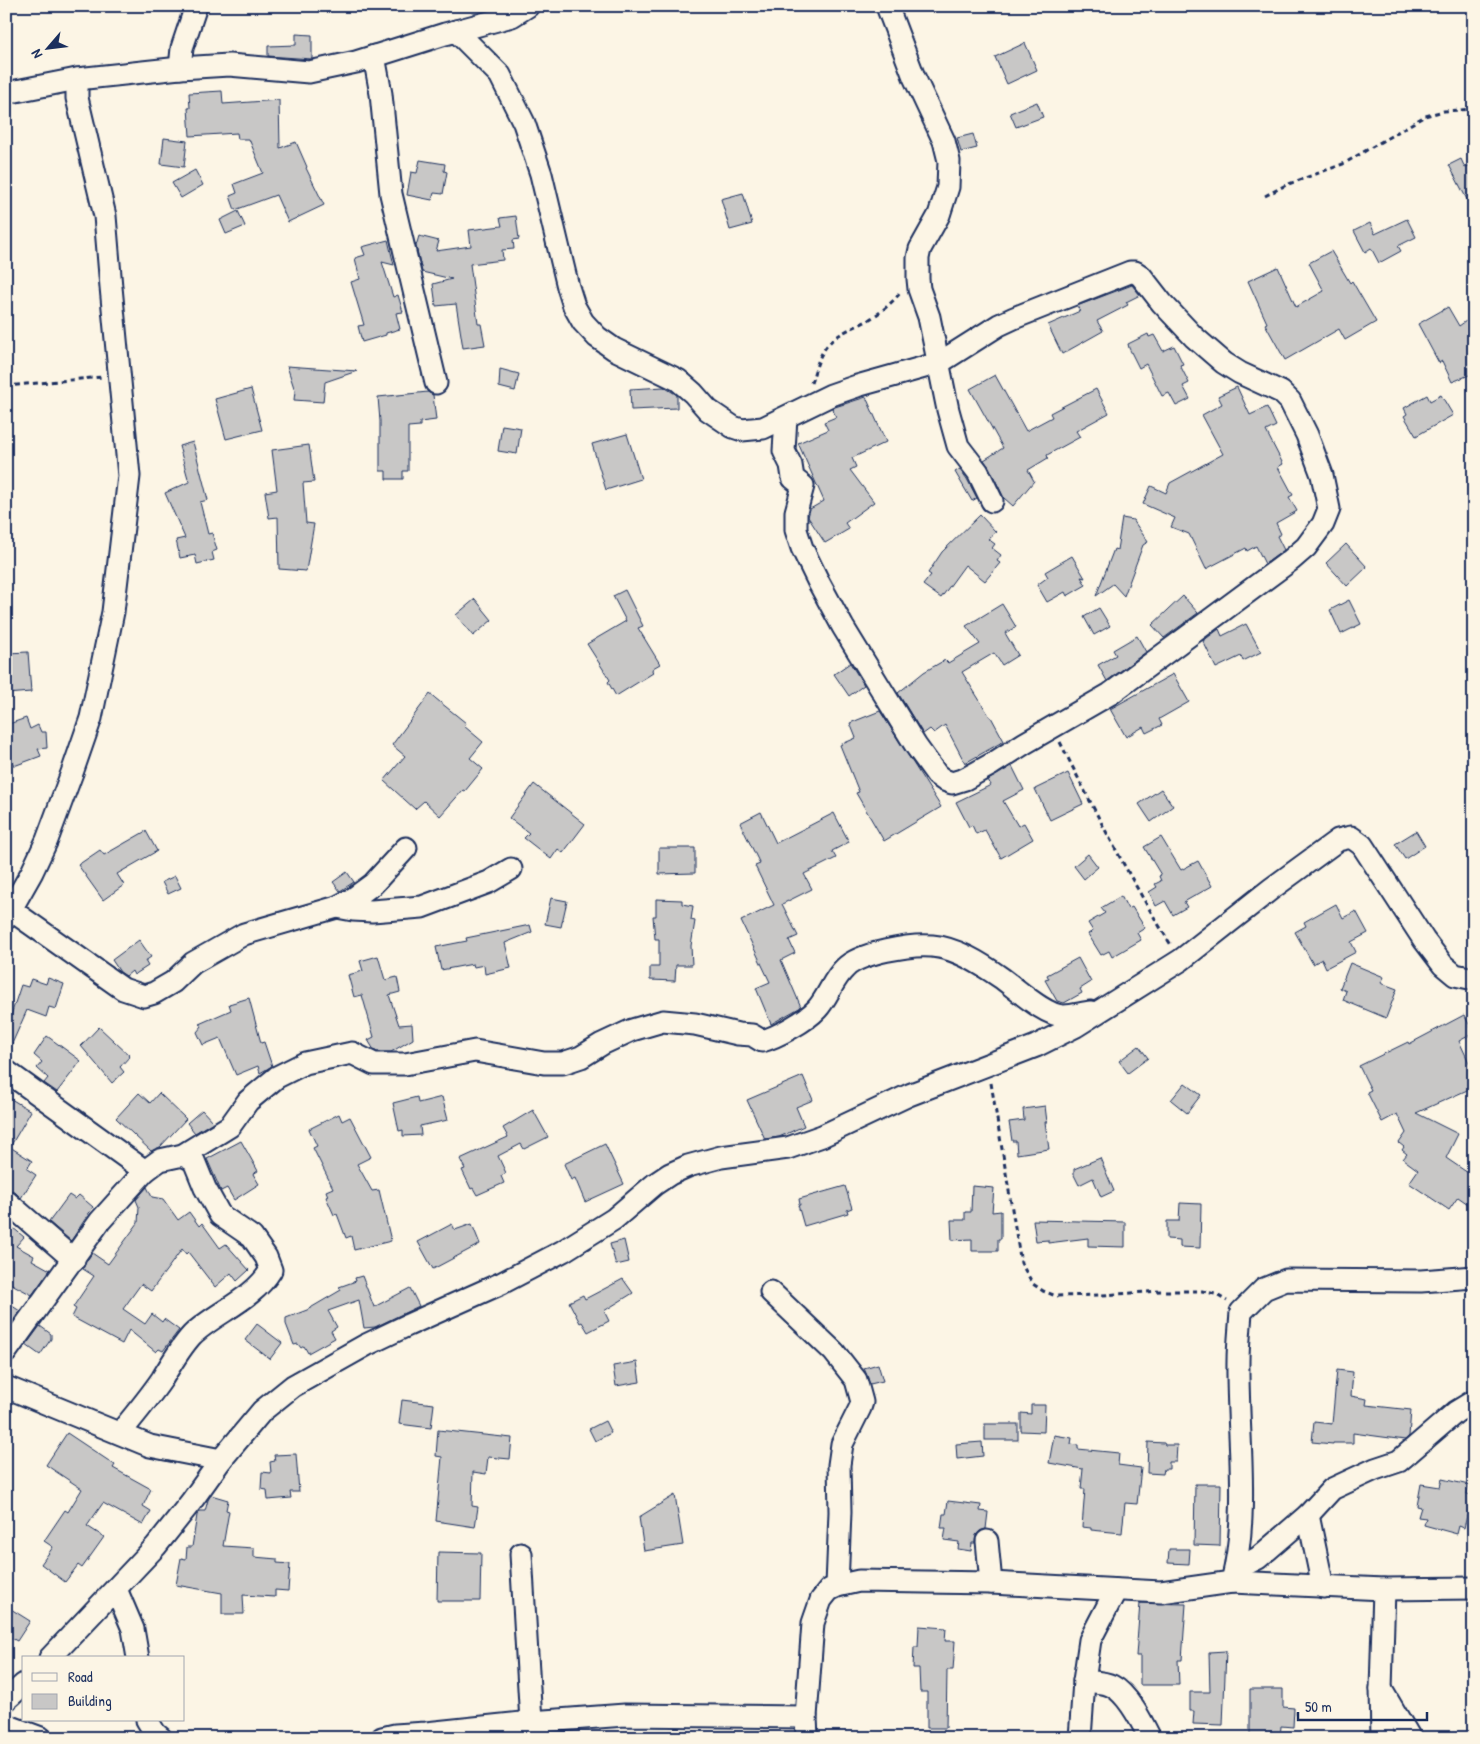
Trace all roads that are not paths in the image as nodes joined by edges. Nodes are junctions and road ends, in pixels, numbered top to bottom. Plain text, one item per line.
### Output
1 (196, 6) edge
2 (528, 6) edge
3 (887, 6) edge
4 (456, 31) junction
5 (374, 56) junction
6 (180, 68) junction
7 (77, 79) junction
8 (6, 93) edge
9 (939, 363) junction
10 (436, 383) dead end
11 (793, 413) junction
12 (992, 501) dead end
13 (406, 848) dead end
14 (511, 869) dead end
15 (337, 907) junction
16 (9, 914) edge
17 (1474, 980) edge
18 (1105, 1010) junction
19 (6, 1071) edge
20 (183, 1155) junction
21 (145, 1171) junction
22 (6, 1201) edge
23 (74, 1260) junction
24 (1474, 1277) edge
25 (771, 1292) dead end
26 (6, 1352) edge
27 (6, 1387) edge
28 (1474, 1401) edge
29 (120, 1434) junction
30 (221, 1460) junction
31 (1308, 1515) junction
32 (987, 1540) dead end
33 (521, 1554) dead end
34 (1234, 1576) junction
35 (991, 1583) junction
36 (837, 1586) junction
37 (1323, 1587) junction
38 (1474, 1588) edge
39 (116, 1589) junction
40 (1384, 1589) junction
41 (1116, 1590) junction
42 (52, 1656) edge
43 (138, 1656) edge
44 (1084, 1681) junction
45 (22, 1686) edge
46 (1381, 1689) junction
47 (6, 1700) edge
48 (148, 1722) edge
49 (531, 1722) junction
50 (6, 1725) edge
51 (806, 1728) edge
52 (41, 1738) edge
53 (161, 1738) edge
54 (382, 1738) edge
55 (1080, 1738) edge
56 (1150, 1738) edge
57 (1382, 1738) edge
58 (1410, 1738) edge

1 - 6 street
2 - 4 street
3 - 9 street
4 - 5 street
4 - 11 street
5 - 6 street
5 - 10 street
6 - 7 street
7 - 8 street
7 - 16 street
9 - 11 street
9 - 11 street
9 - 12 street
13 - 15 street
14 - 15 street
15 - 16 street
17 - 18 street
18 - 20 street
18 - 30 street
19 - 21 street
20 - 21 street
20 - 29 street
21 - 23 street
22 - 23 street
23 - 26 street
24 - 34 street
25 - 36 street
27 - 29 street
28 - 31 street
29 - 30 street
30 - 39 street
31 - 34 street
31 - 37 street
32 - 35 street
33 - 49 street
34 - 37 street
34 - 41 street
35 - 36 street
35 - 41 street
36 - 51 street
37 - 40 street
38 - 40 street
39 - 42 street
39 - 43 street
40 - 46 street
41 - 44 street
44 - 55 street
44 - 56 street
45 - 47 street
46 - 57 street
46 - 58 street
48 - 53 street
49 - 51 street
49 - 54 street
50 - 52 street

